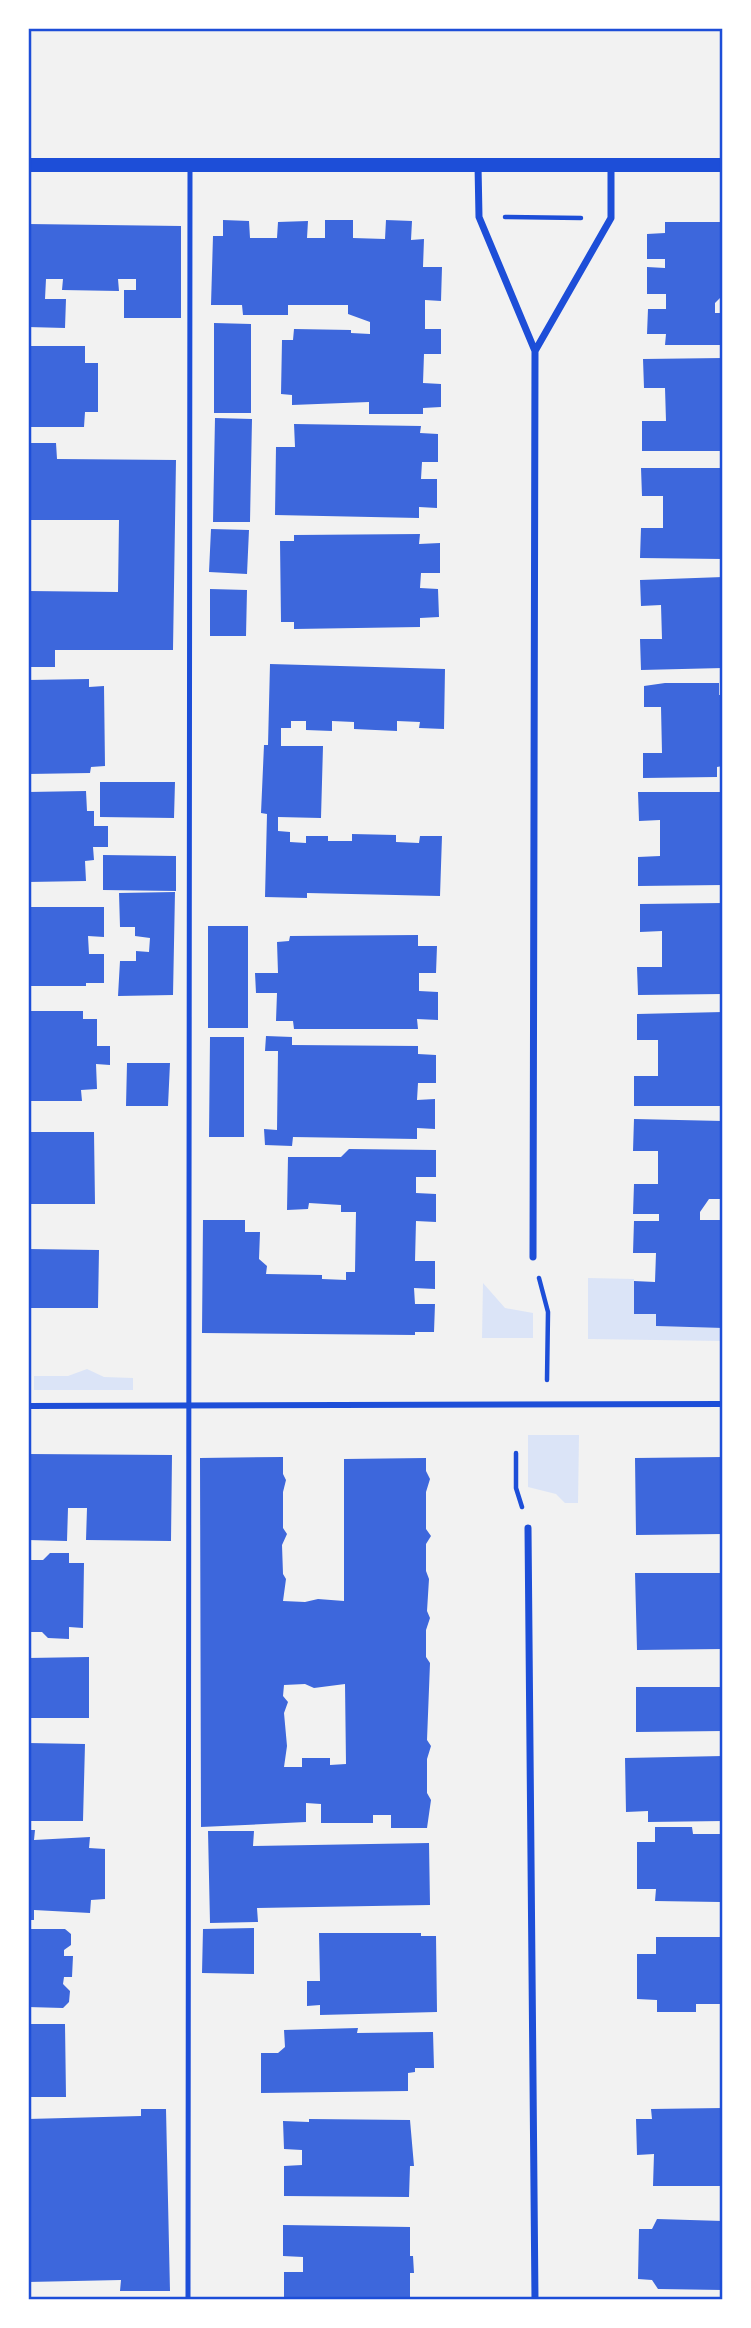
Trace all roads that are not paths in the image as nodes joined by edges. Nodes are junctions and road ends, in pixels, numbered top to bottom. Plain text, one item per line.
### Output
1 (28, 165) edge
2 (190, 165) junction
3 (478, 165) junction
4 (611, 165) junction
5 (723, 165) edge
6 (535, 351) junction
7 (533, 1257) road end
8 (723, 1404) edge
9 (28, 1406) edge
10 (190, 1406) junction
11 (528, 1528) road end
12 (188, 2300) edge
13 (535, 2300) edge

1 - 2 main road
2 - 3 main road
2 - 10 lane
3 - 4 main road
3 - 6 street
4 - 5 main road
4 - 6 street
6 - 7 street
8 - 10 street
9 - 10 street
10 - 12 lane
11 - 13 street

